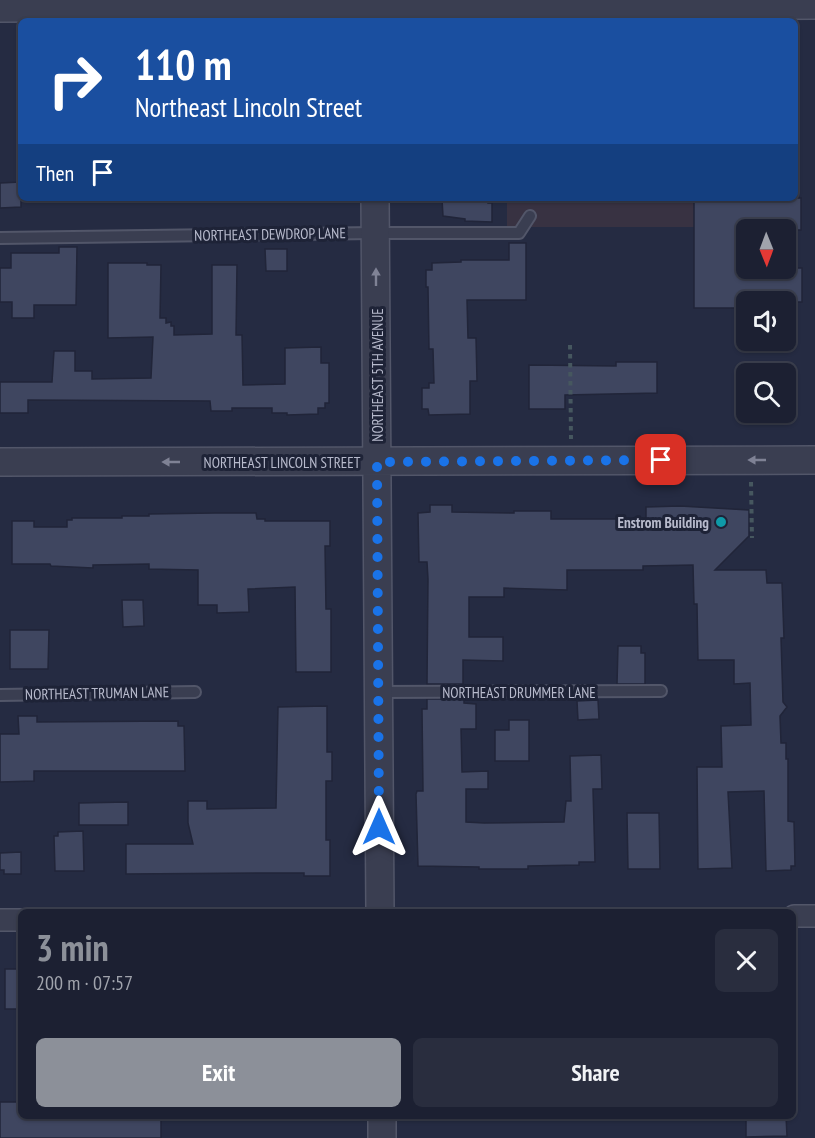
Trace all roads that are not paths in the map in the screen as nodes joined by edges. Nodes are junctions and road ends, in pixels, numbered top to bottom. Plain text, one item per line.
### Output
1 (607, 3) edge
2 (815, 5) edge
3 (0, 8) edge
4 (373, 9) edge
5 (375, 201) edge
6 (530, 216) dead end
7 (375, 233) junction
8 (0, 238) edge
9 (815, 460) edge
10 (0, 462) edge
11 (377, 462) junction
12 (661, 691) dead end
13 (195, 692) dead end
14 (377, 692) junction
15 (0, 695) edge
16 (380, 909) edge
17 (796, 916) edge
18 (815, 916) edge
19 (0, 920) edge
20 (18, 920) edge
21 (382, 1119) edge
22 (382, 1138) edge

1 - 2 street
1 - 4 street
3 - 4 street
5 - 7 street, NORTHEAST 5TH AVENUE
6 - 7 lane, NORTHEAST DEWDROP LANE
7 - 8 lane, NORTHEAST DEWDROP LANE
11 -> 7 street, NORTHEAST 5TH AVENUE
9 -> 11 street, NORTHEAST LINCOLN STREET
11 -> 10 street, NORTHEAST LINCOLN STREET
11 - 14 street, NORTHEAST 5TH AVENUE
12 - 14 lane, NORTHEAST DRUMMER LANE
13 - 15 lane, NORTHEAST TRUMAN LANE
14 - 16 street, NORTHEAST 5TH AVENUE
17 - 18 street
19 - 20 street
21 - 22 street

